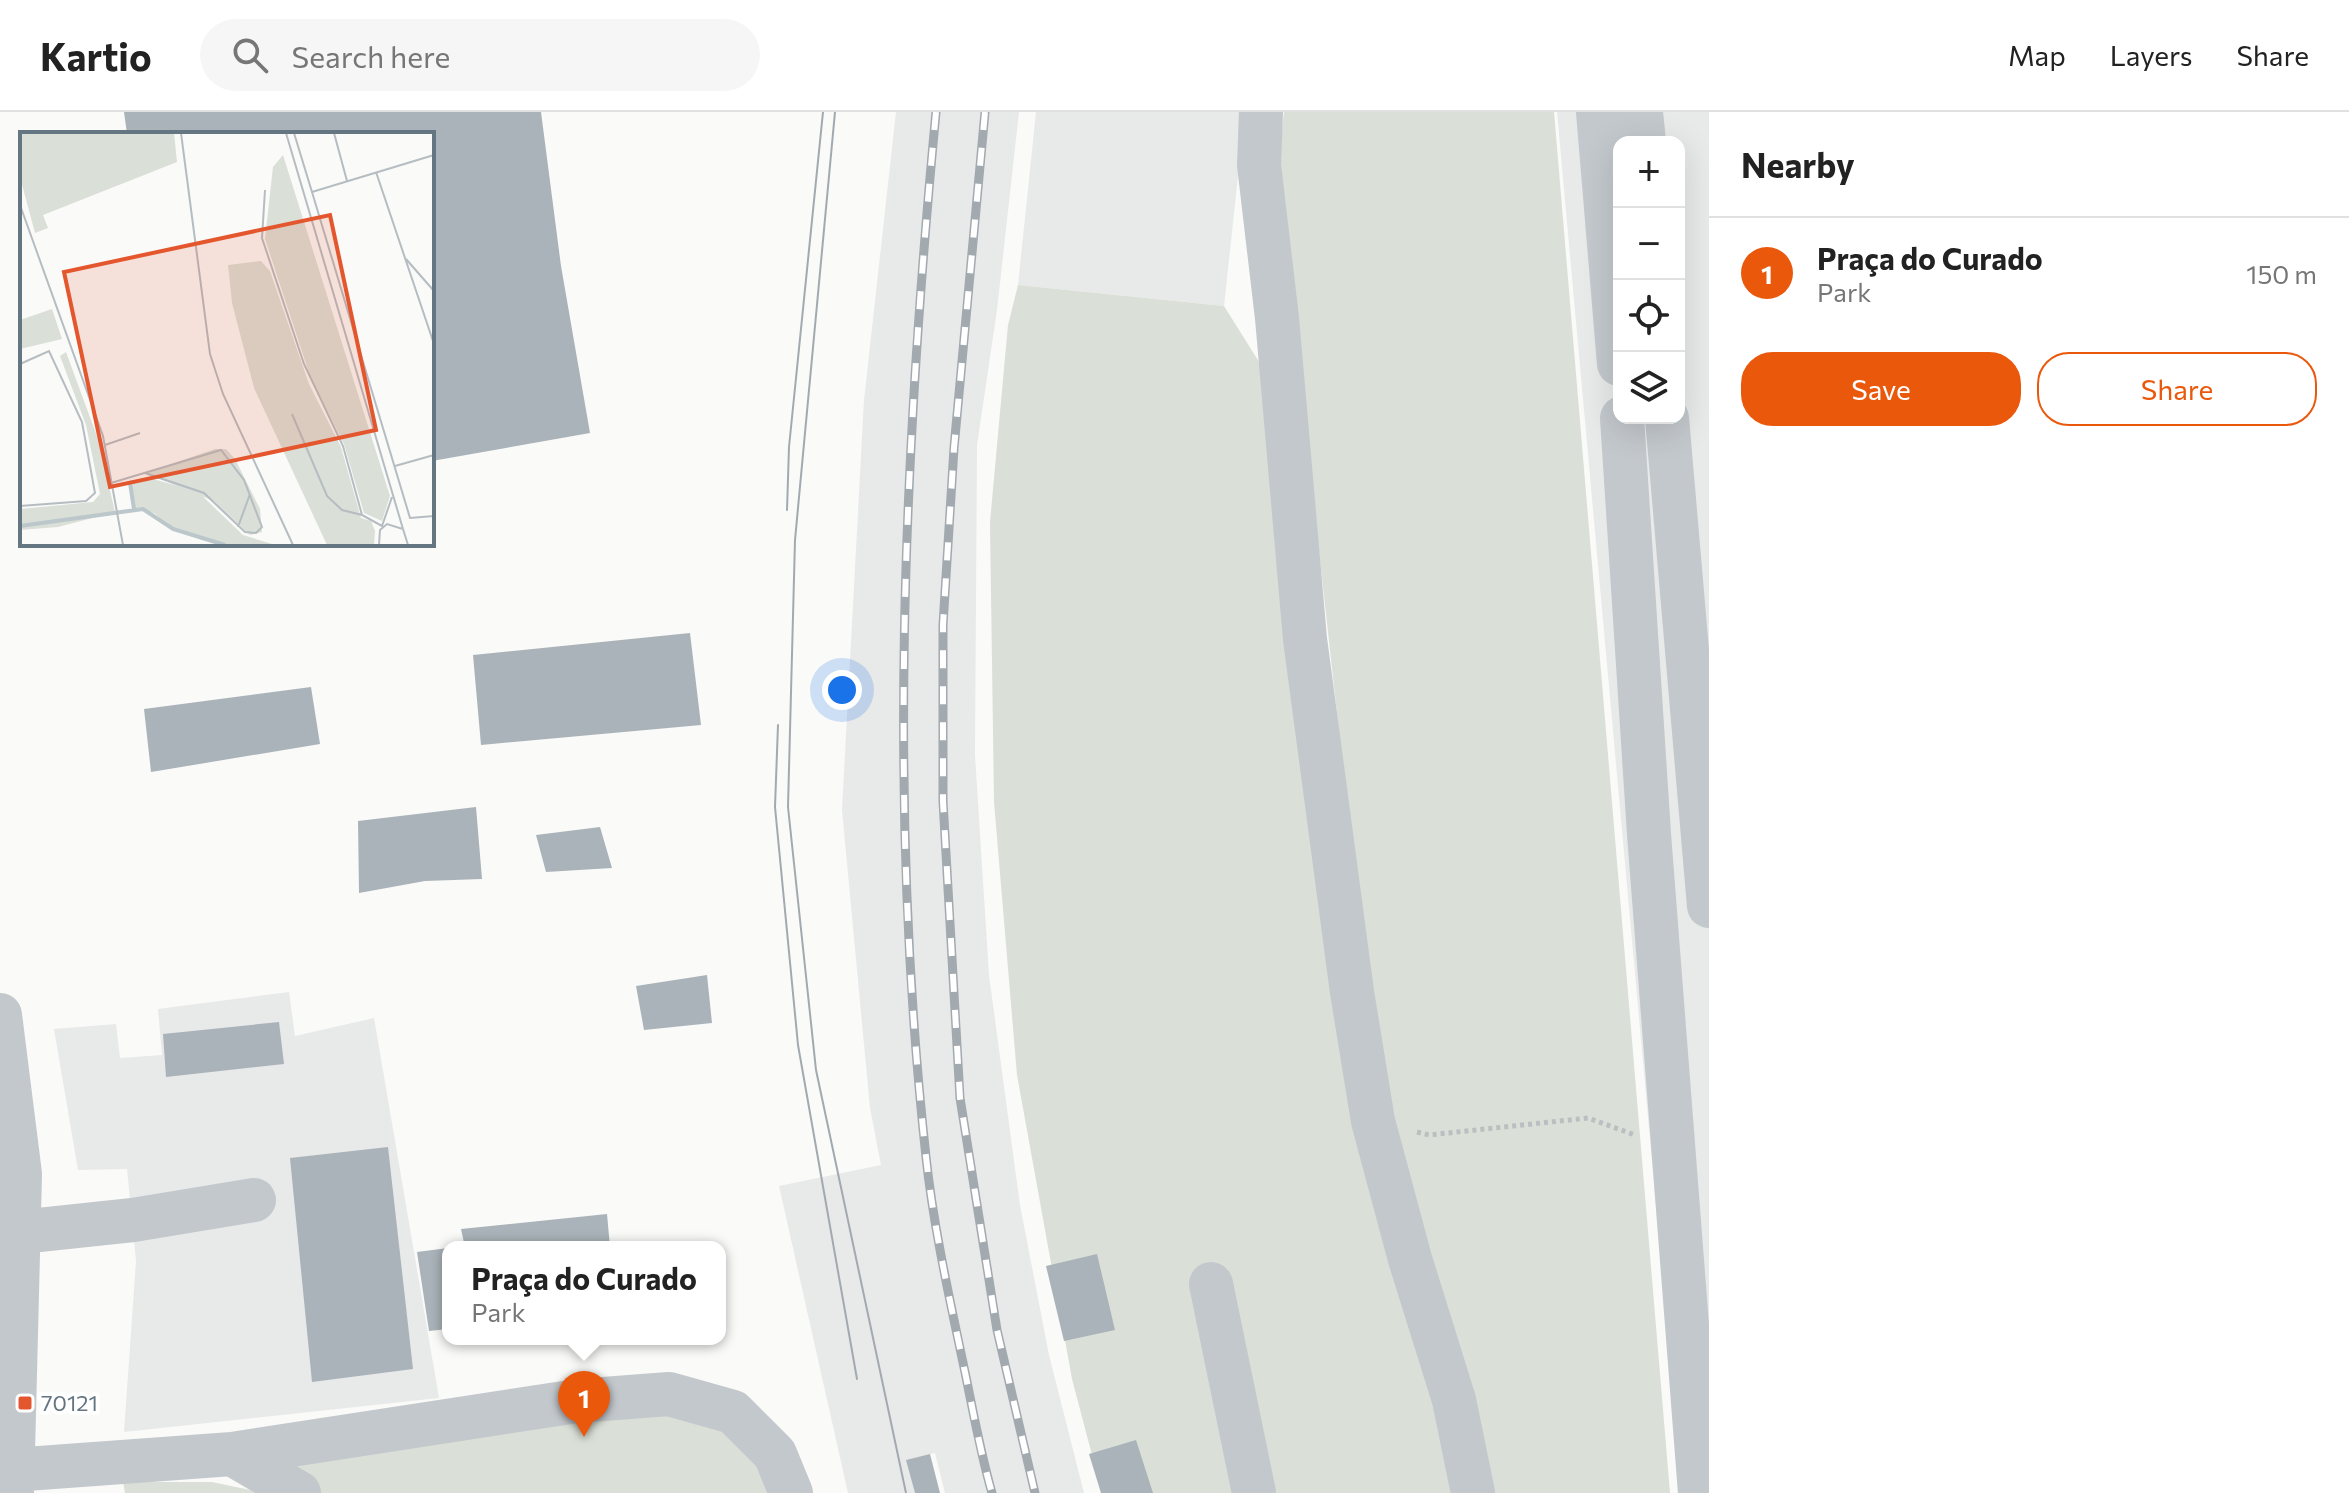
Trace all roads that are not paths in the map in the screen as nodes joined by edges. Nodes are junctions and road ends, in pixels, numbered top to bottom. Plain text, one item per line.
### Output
1 (1261, 112) edge
2 (1598, 112) edge
3 (1641, 112) edge
4 (1643, 136) edge
5 (1618, 352) edge
6 (1622, 424) edge
7 (1668, 424) edge
8 (1709, 906) edge
9 (0, 1015) edge
10 (254, 1200) dead end
11 (20, 1232) junction
12 (1211, 1284) dead end
13 (232, 1454) junction
14 (12, 1481) edge
15 (299, 1493) edge
16 (791, 1493) edge
17 (1254, 1493) edge
18 (1473, 1493) edge
19 (1700, 1493) edge

1 - 18 street
2 - 5 street
3 - 4 street
6 - 19 street
7 - 8 street
9 - 11 street
10 - 11 street
11 - 14 street
12 - 17 street
13 - 14 street
13 - 15 street
13 - 16 street

